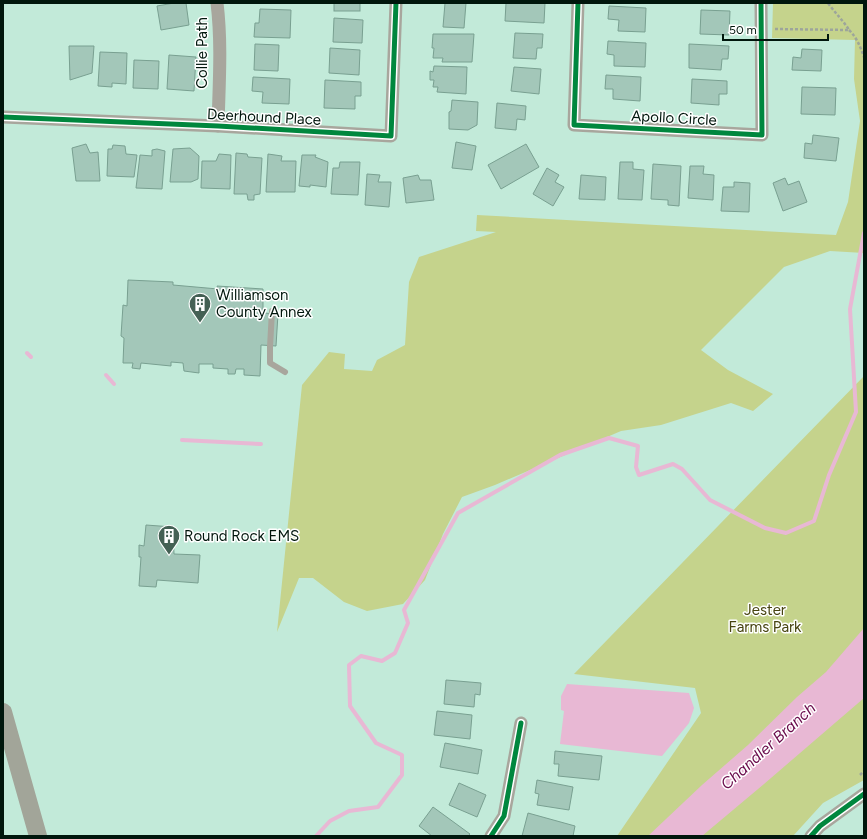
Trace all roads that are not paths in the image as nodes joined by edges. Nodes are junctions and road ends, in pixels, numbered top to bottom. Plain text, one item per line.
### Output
1 (217, 3) edge
2 (396, 3) edge
3 (578, 3) edge
4 (761, 3) edge
5 (3, 117) edge
6 (218, 126) junction
7 (272, 311) dead end
8 (286, 372) dead end
9 (3, 712) edge
10 (521, 723) dead end
11 (864, 794) edge
12 (38, 836) edge
13 (492, 836) edge
14 (811, 836) edge

1 - 6 street, Collie Path
2 - 6 street, Deerhound Place
3 - 4 street, Apollo Circle
5 - 6 street, Deerhound Place
7 - 8 lane
9 - 12 main road
10 - 13 street
11 - 14 street

